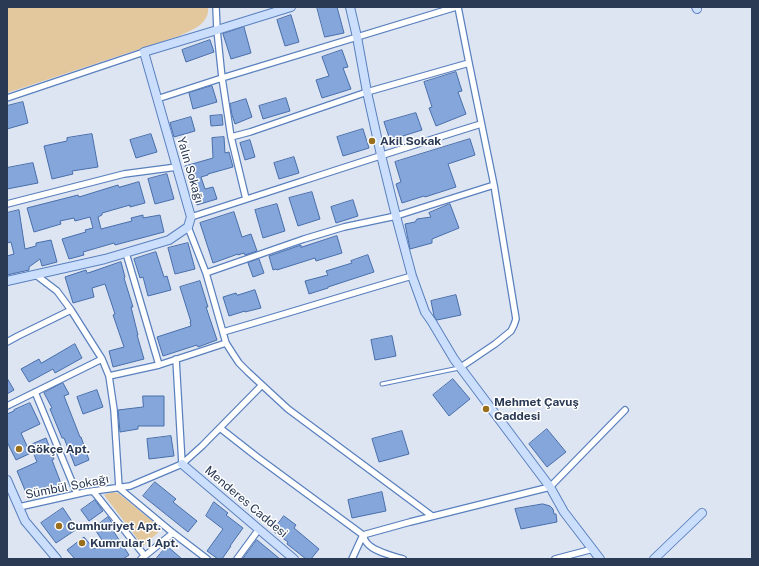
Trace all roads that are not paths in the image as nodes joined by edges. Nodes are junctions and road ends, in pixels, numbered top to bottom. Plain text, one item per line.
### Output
1 (216, 7) edge
2 (291, 7) edge
3 (350, 7) edge
4 (457, 7) edge
5 (217, 30) junction
6 (357, 37) junction
7 (144, 52) junction
8 (469, 63) junction
9 (222, 78) junction
10 (368, 92) junction
11 (7, 98) edge
12 (157, 99) junction
13 (481, 124) junction
14 (231, 137) junction
15 (381, 155) junction
16 (177, 167) junction
17 (494, 185) junction
18 (246, 199) junction
19 (7, 204) edge
20 (396, 216) junction
21 (191, 217) junction
22 (188, 227) junction
23 (126, 253) junction
24 (206, 273) junction
25 (36, 275) junction
26 (412, 276) junction
27 (7, 281) edge
28 (71, 310) junction
29 (223, 332) junction
30 (7, 342) edge
31 (226, 343) junction
32 (102, 359) junction
33 (176, 359) junction
34 (159, 365) junction
35 (461, 367) junction
36 (109, 376) junction
37 (382, 384) dead end
38 (262, 385) junction
39 (35, 392) junction
40 (7, 406) edge
41 (625, 410) dead end
42 (220, 428) junction
43 (182, 464) junction
44 (7, 480) edge
45 (550, 487) junction
46 (119, 488) junction
47 (9, 489) edge
48 (93, 491) junction
49 (77, 494) junction
50 (19, 508) junction
51 (702, 513) dead end
52 (432, 516) junction
53 (259, 529) junction
54 (173, 533) junction
55 (363, 535) junction
56 (593, 549) junction
57 (143, 558) edge
58 (57, 559) edge
59 (207, 559) edge
60 (237, 559) edge
61 (294, 559) edge
62 (352, 559) edge
63 (403, 559) edge
64 (555, 559) edge
65 (600, 559) edge
66 (654, 559) edge

1 - 5 street
2 - 5 street
3 - 6 street
4 - 6 street
4 - 8 street
5 - 7 street
5 - 9 street
6 - 9 street
6 - 10 street
7 - 11 street
7 - 12 street, Yalın Sokağı
8 - 10 street
8 - 13 street
9 - 12 street
9 - 14 street
10 - 14 street
10 - 15 street
12 - 16 street, Yalın Sokağı
13 - 15 street
13 - 17 street
14 - 18 street
15 - 18 street
15 - 20 street
16 - 19 street
16 - 21 street, Yalın Sokağı
17 - 20 street
17 - 35 street
18 - 21 street
20 - 24 street
20 - 26 street
21 - 22 street, Yalın Sokağı
22 - 23 street
22 - 24 street
23 - 25 street
23 - 34 street
24 - 29 street
25 - 27 street
25 - 28 street
26 - 29 street
26 - 35 street
28 - 30 street
28 - 32 street
29 - 31 street
31 - 33 street
31 - 38 street
32 - 36 street
32 - 39 street
33 - 34 street
33 - 43 street
34 - 36 street
35 - 37 lane
35 - 45 street
36 - 46 street
38 - 42 street
38 - 52 street
39 - 40 street
39 - 49 street
41 - 45 street
42 - 43 street
42 - 55 street
43 - 46 street, Sümbül Sokağı
43 - 53 street, Menderes Caddesi
44 - 47 street
45 - 52 street
45 - 56 street
46 - 48 street, Sümbül Sokağı
46 - 54 street
47 - 50 street
48 - 49 street, Sümbül Sokağı
48 - 57 street
49 - 50 street, Sümbül Sokağı
50 - 58 street
51 - 66 street
52 - 55 street
53 - 60 street
53 - 61 street, Menderes Caddesi
54 - 57 street
54 - 59 street
55 - 62 street
55 - 63 street
56 - 64 street
56 - 65 street

